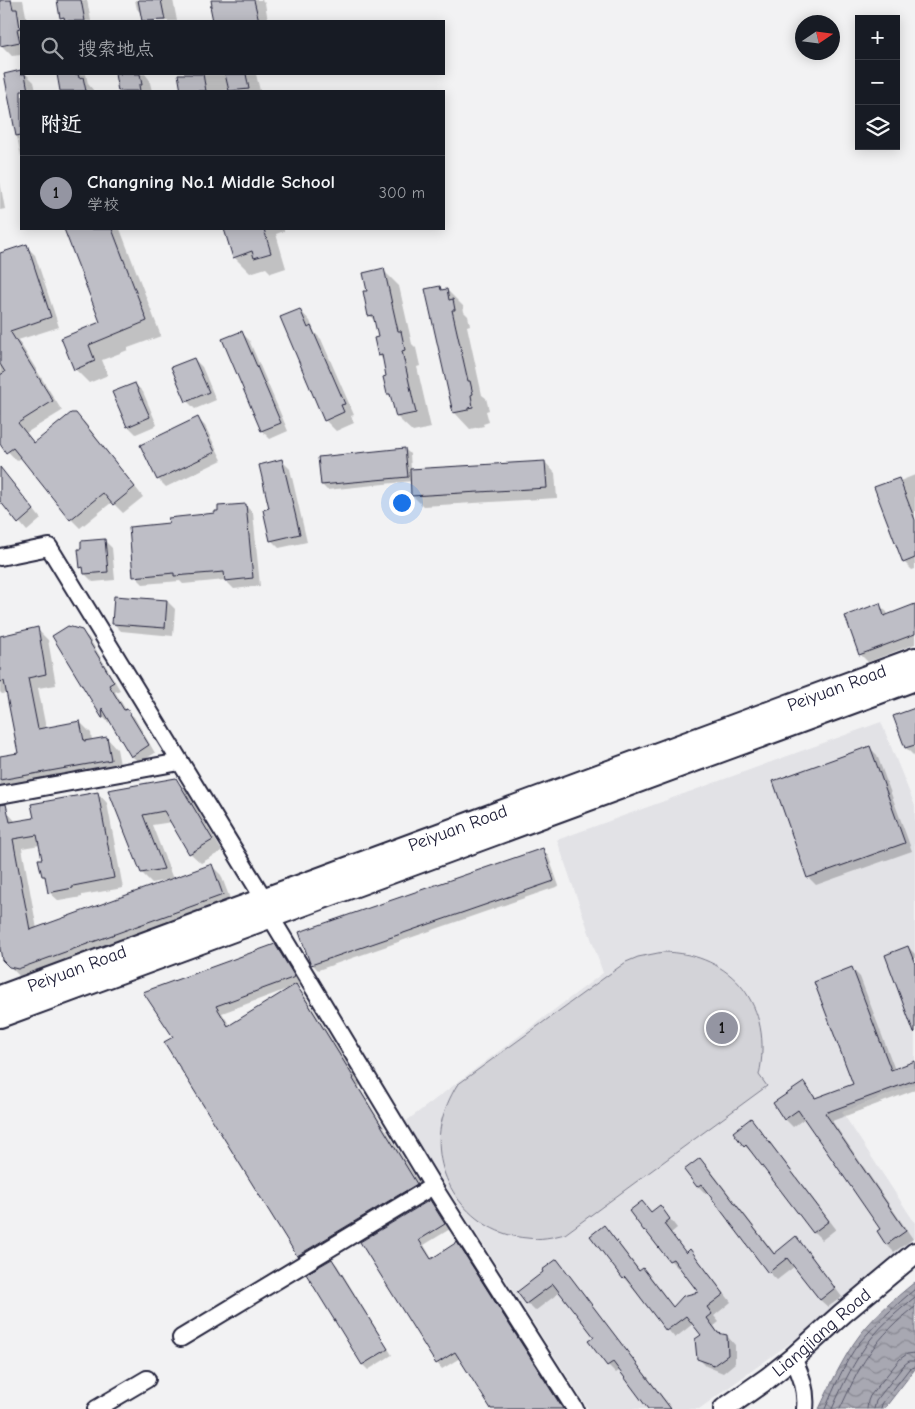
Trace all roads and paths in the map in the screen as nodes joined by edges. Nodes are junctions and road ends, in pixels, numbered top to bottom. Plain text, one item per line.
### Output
1 (0, 557) edge
2 (915, 659) edge
3 (915, 679) edge
4 (180, 762) junction
5 (0, 795) edge
6 (267, 908) junction
7 (0, 997) edge
8 (0, 1016) edge
9 (433, 1186) junction
10 (915, 1253) edge
11 (182, 1338) dead end
12 (793, 1358) junction
13 (147, 1379) dead end
14 (96, 1409) edge
15 (575, 1409) edge
16 (724, 1409) edge
17 (805, 1409) edge

1 - 4 street
2 - 6 main road, Peiyuan Road
3 - 6 main road, Peiyuan Road
4 - 5 street
4 - 6 street
6 - 7 main road, Peiyuan Road
6 - 8 main road, Peiyuan Road
6 - 9 street
9 - 11 street
9 - 15 street
10 - 12 street, Liangjiang Road
12 - 16 street, Liangjiang Road
12 - 17 street
13 - 14 street

